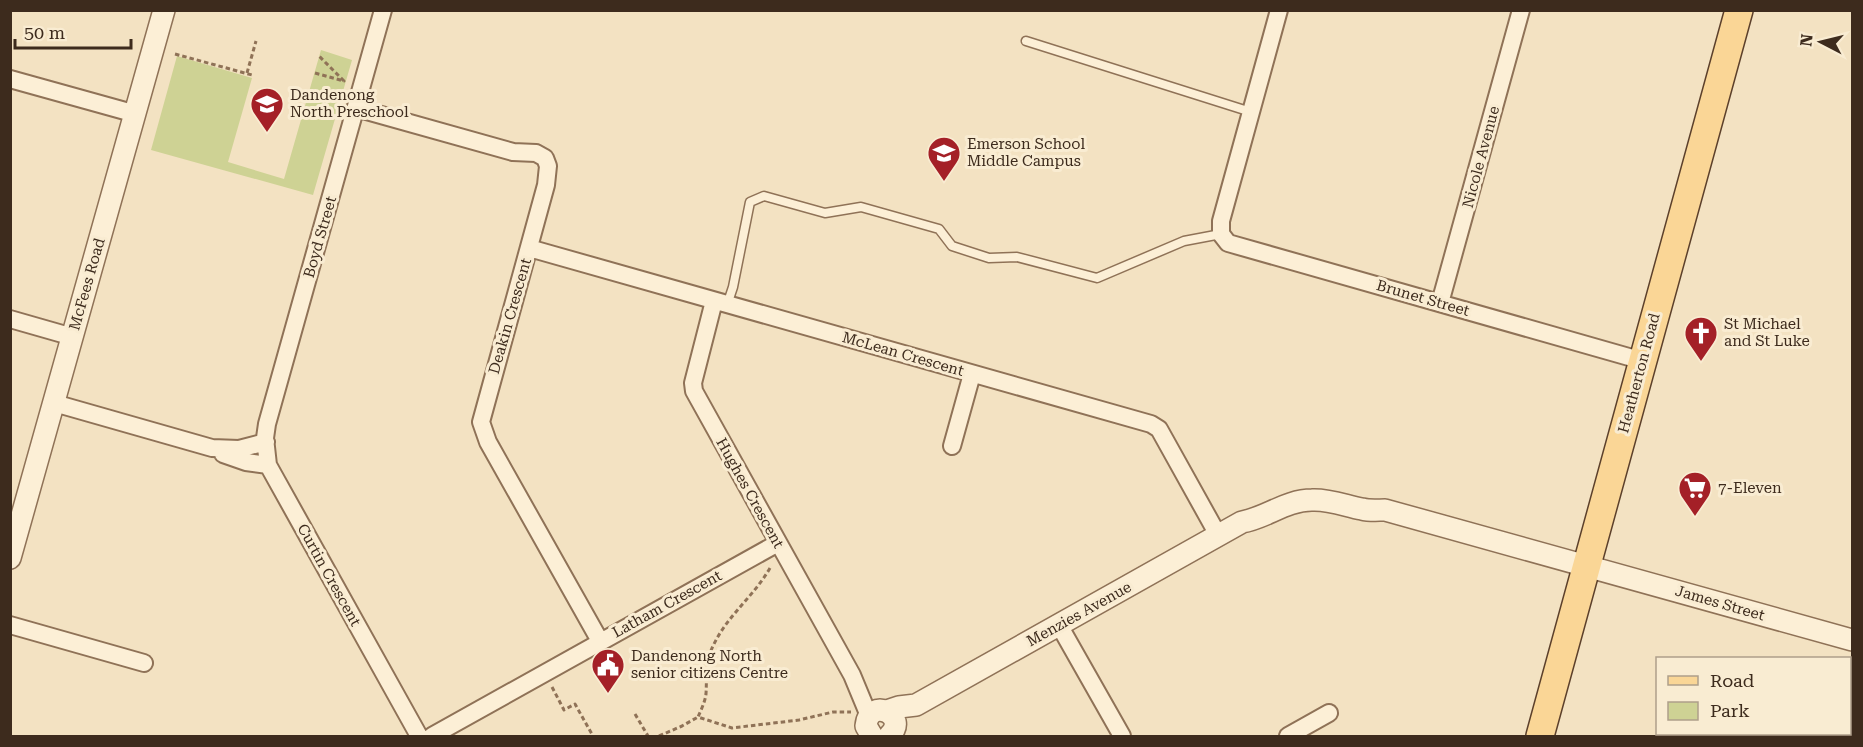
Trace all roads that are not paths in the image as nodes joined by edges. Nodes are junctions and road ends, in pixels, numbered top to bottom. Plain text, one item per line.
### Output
1 (164, 10) edge
2 (383, 10) edge
3 (1279, 10) edge
4 (1521, 10) edge
5 (1739, 10) edge
6 (1026, 41) dead end
7 (10, 79) edge
8 (356, 108) junction
9 (1251, 112) junction
10 (136, 114) junction
11 (1221, 227) junction
12 (529, 249) junction
13 (720, 303) junction
14 (1440, 303) junction
15 (10, 319) edge
16 (73, 337) junction
17 (1642, 361) junction
18 (972, 374) junction
19 (54, 403) junction
20 (266, 442) junction
21 (952, 446) dead end
22 (212, 448) junction
23 (268, 465) junction
24 (1218, 535) junction
25 (778, 543) junction
26 (11, 553) edge
27 (1587, 566) junction
28 (10, 625) edge
29 (1059, 626) junction
30 (1852, 640) edge
31 (600, 641) junction
32 (144, 663) dead end
33 (1329, 713) dead end
34 (880, 724) edge
35 (419, 736) edge
36 (432, 736) edge
37 (852, 736) edge
38 (1122, 736) edge
39 (1288, 736) edge
40 (1540, 736) edge

1 - 10 street, McFees Road
2 - 8 street, Boyd Street
3 - 9 street
4 - 14 street, Nicole Avenue
5 - 17 main road, Heatherton Road
6 - 9 lane
7 - 10 street
8 - 12 street, Deakin Crescent
8 - 20 street, Boyd Street
9 - 11 street
10 - 16 street, McFees Road
11 - 13 lane
11 - 14 street, Brunet Street
12 - 13 street, McLean Crescent
12 - 31 street, Deakin Crescent
13 - 18 street, McLean Crescent
13 - 25 street, Hughes Crescent
14 - 17 street, Brunet Street
15 - 16 street
16 - 19 street, McFees Road
17 - 27 main road, Heatherton Road
18 - 21 street
18 - 24 street, McLean Crescent
19 - 22 street
19 - 26 street, McFees Road
20 - 22 street
20 - 23 street, Boyd Street
22 - 23 street
23 - 35 street, Curtin Crescent
24 - 27 street, Menzies Avenue
24 - 29 street, Menzies Avenue
25 - 31 street, Latham Crescent
25 - 34 street, Hughes Crescent
27 - 30 street, James Street
27 - 40 main road, Heatherton Road
28 - 32 street
29 - 34 street, Menzies Avenue
29 - 38 street
31 - 36 street, Latham Crescent
33 - 39 street
34 - 37 street

